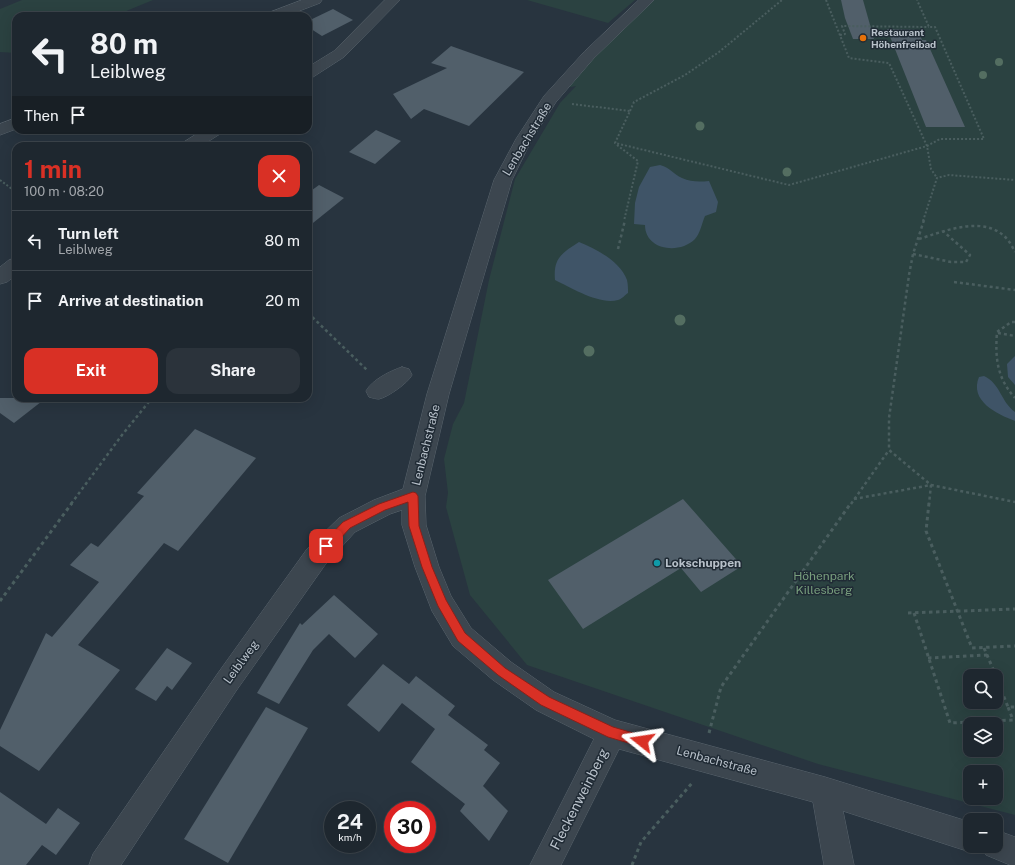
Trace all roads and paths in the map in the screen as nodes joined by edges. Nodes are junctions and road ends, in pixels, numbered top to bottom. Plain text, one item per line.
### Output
1 (315, 0) edge
2 (394, 0) edge
3 (647, 0) edge
4 (782, 0) edge
5 (826, 0) edge
6 (917, 0) edge
7 (284, 12) edge
8 (929, 27) junction
9 (840, 34) junction
10 (312, 72) edge
11 (550, 99) junction
12 (630, 111) junction
13 (12, 125) edge
14 (0, 130) edge
15 (208, 134) edge
16 (196, 142) edge
17 (614, 143) junction
18 (927, 146) junction
19 (937, 178) junction
20 (0, 180) edge
21 (1015, 180) edge
22 (12, 189) edge
23 (943, 231) junction
24 (918, 240) junction
25 (618, 250) dead end
26 (1015, 252) edge
27 (913, 254) junction
28 (12, 268) edge
29 (0, 277) edge
30 (954, 282) dead end
31 (1015, 290) edge
32 (1015, 322) edge
33 (997, 332) junction
34 (1015, 336) edge
35 (402, 375) dead end
36 (377, 391) dead end
37 (1015, 398) edge
38 (149, 402) edge
39 (889, 450) junction
40 (931, 485) junction
41 (413, 496) junction
42 (853, 499) junction
43 (1015, 502) edge
44 (0, 600) edge
45 (1015, 609) edge
46 (957, 611) junction
47 (908, 612) dead end
48 (914, 613) junction
49 (1015, 646) edge
50 (984, 648) junction
51 (987, 655) junction
52 (928, 658) junction
53 (993, 669) edge
54 (1003, 694) edge
55 (1008, 707) junction
56 (1015, 707) edge
57 (612, 733) junction
58 (703, 757) junction
59 (825, 792) junction
60 (963, 835) edge
61 (1003, 848) edge
62 (1015, 852) edge
63 (104, 865) edge
64 (545, 865) edge
65 (632, 865) edge
66 (840, 865) edge

1 - 7 street
2 - 10 street
3 - 11 street, Lenbachstraße
4 - 12 path
5 - 9 path
6 - 8 path
8 - 9 path
8 - 18 path
9 - 18 path
11 - 12 path
11 - 41 street, Lenbachstraße
12 - 17 path
13 - 14 street
15 - 16 street
17 - 18 path
17 - 25 path
18 - 19 path
19 - 21 path
19 - 24 path
20 - 22 path
23 - 24 path
23 - 26 path
23 - 27 path
24 - 27 path
27 - 39 path
28 - 29 street
30 - 31 path
32 - 33 path
33 - 34 path
33 - 37 path
35 - 36 street
38 - 44 path
39 - 40 path
39 - 42 path
40 - 42 path
40 - 43 path
40 - 46 path
41 - 57 street, Lenbachstraße
41 - 63 street, Leiblweg
42 - 58 path
45 - 46 path
46 - 48 path
46 - 50 path
47 - 48 path
48 - 52 path
49 - 50 path
50 - 51 path
51 - 52 path
51 - 53 path
52 - 55 path
54 - 55 path
55 - 56 path
57 - 58 street, Lenbachstraße
57 - 64 street, Fleckenweinberg
58 - 59 street, Lenbachstraße
58 - 65 path
59 - 60 street, Lenbachstraße
59 - 66 street
61 - 62 street

